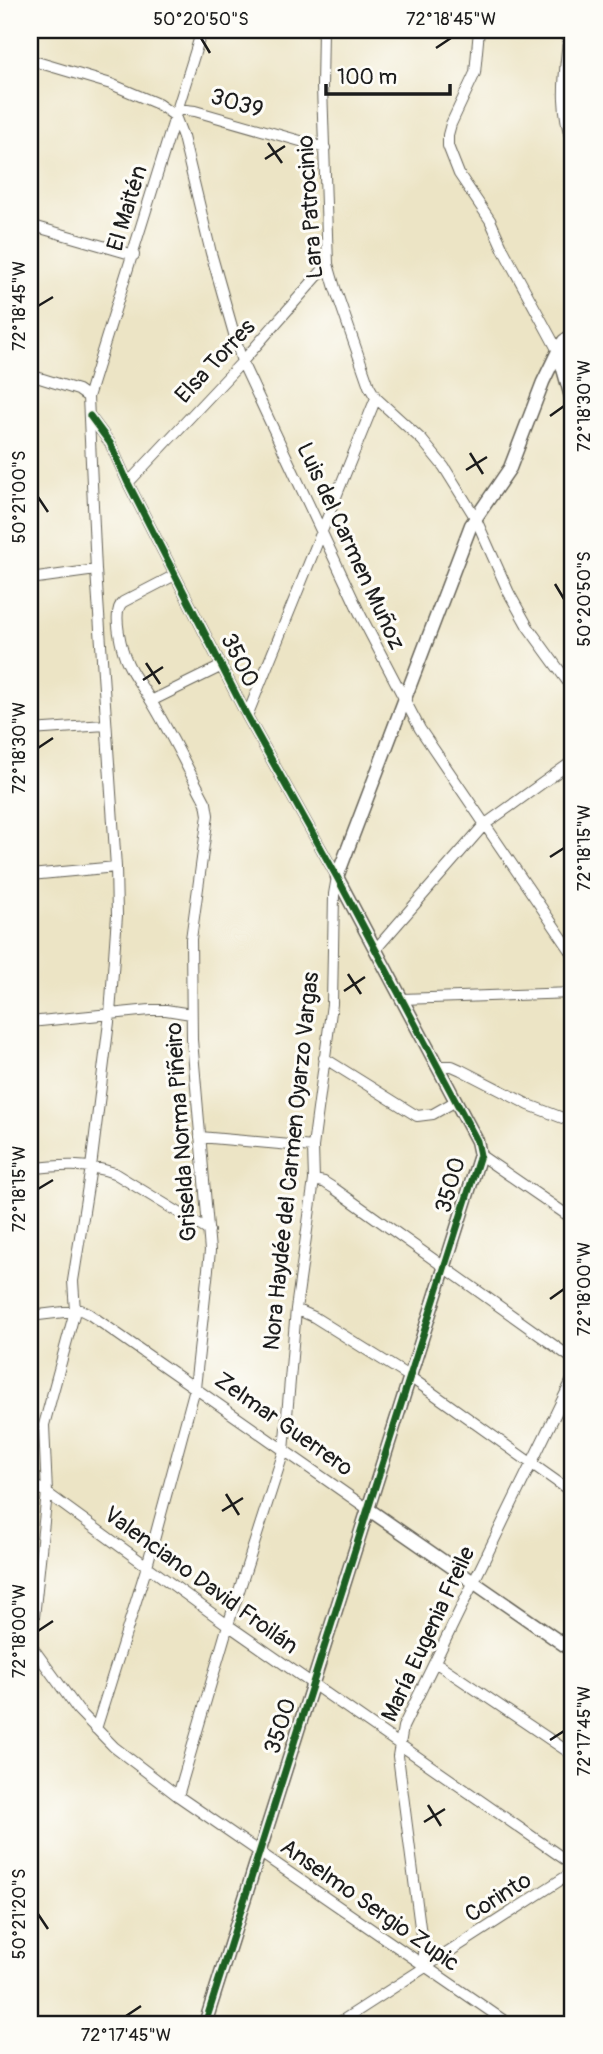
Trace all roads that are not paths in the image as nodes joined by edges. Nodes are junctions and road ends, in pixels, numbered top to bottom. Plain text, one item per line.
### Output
1 (32, 30) edge
2 (202, 30) edge
3 (323, 30) edge
4 (479, 30) edge
5 (569, 30) edge
6 (30, 37) edge
7 (30, 60) edge
8 (176, 113) junction
9 (573, 146) edge
10 (325, 148) junction
11 (30, 225) edge
12 (134, 255) junction
13 (328, 264) junction
14 (573, 333) edge
15 (558, 351) junction
16 (242, 362) junction
17 (30, 375) edge
18 (88, 397) junction
19 (376, 398) junction
20 (573, 404) edge
21 (90, 416) junction
22 (128, 483) junction
23 (475, 517) junction
24 (322, 528) junction
25 (96, 570) junction
26 (175, 575) junction
27 (30, 579) edge
28 (124, 654) junction
29 (103, 655) junction
30 (222, 666) junction
31 (573, 689) edge
32 (403, 698) junction
33 (151, 701) junction
34 (247, 716) junction
35 (106, 725) junction
36 (30, 730) edge
37 (573, 761) edge
38 (484, 825) junction
39 (116, 867) junction
40 (30, 875) edge
41 (337, 877) junction
42 (375, 950) junction
43 (573, 954) edge
44 (573, 993) edge
45 (402, 999) junction
46 (110, 1014) junction
47 (191, 1014) junction
48 (30, 1022) edge
49 (324, 1058) junction
50 (438, 1066) junction
51 (456, 1101) junction
52 (573, 1122) edge
53 (200, 1137) junction
54 (313, 1147) junction
55 (480, 1155) junction
56 (91, 1167) junction
57 (30, 1169) edge
58 (314, 1180) junction
59 (573, 1219) edge
60 (209, 1231) junction
61 (445, 1268) junction
62 (296, 1309) junction
63 (75, 1311) junction
64 (30, 1316) edge
65 (573, 1359) edge
66 (410, 1377) junction
67 (573, 1378) edge
68 (195, 1388) junction
69 (284, 1451) junction
70 (532, 1464) junction
71 (30, 1483) edge
72 (47, 1493) junction
73 (573, 1493) edge
74 (368, 1509) junction
75 (147, 1566) junction
76 (474, 1583) junction
77 (228, 1625) junction
78 (30, 1645) edge
79 (573, 1651) edge
80 (435, 1662) junction
81 (314, 1685) junction
82 (96, 1729) junction
83 (399, 1744) junction
84 (573, 1755) edge
85 (178, 1796) junction
86 (260, 1853) junction
87 (572, 1863) edge
88 (425, 1966) junction
89 (205, 2024) edge
90 (337, 2024) edge
91 (509, 2024) edge

1 - 6 street
2 - 8 street, El Maitén
3 - 10 street, Lara Patrocinio
4 - 15 street
5 - 9 street
7 - 8 street, 3039
8 - 10 street, 3039
8 - 12 street, El Maitén
8 - 16 street, Luis del Carmen Muñoz
10 - 13 street, Lara Patrocinio
11 - 12 street
12 - 18 street, El Maitén
13 - 16 street, Elsa Torres
13 - 19 street, Lara Patrocinio
14 - 15 street
15 - 20 street
15 - 23 street, Nora Haydée del Carmen Oyarzo Vargas
16 - 22 street, Elsa Torres
16 - 24 street, Luis del Carmen Muñoz
17 - 18 street
18 - 21 street
19 - 23 street, Lara Patrocinio
19 - 24 street
21 - 22 street, 3500
21 - 25 street
22 - 26 street, 3500
23 - 31 street, Lara Patrocinio
23 - 32 street, Nora Haydée del Carmen Oyarzo Vargas
24 - 32 street, Luis del Carmen Muñoz
24 - 34 street
25 - 27 street
25 - 29 street
26 - 28 street, Griselda Norma Piñeiro
26 - 30 street, 3500
28 - 29 street
28 - 33 street, Griselda Norma Piñeiro
29 - 35 street
30 - 33 street
30 - 34 street, 3500
32 - 38 street, Luis del Carmen Muñoz
32 - 41 street, Nora Haydée del Carmen Oyarzo Vargas
33 - 47 street, Griselda Norma Piñeiro
34 - 41 street, 3500
35 - 36 street
35 - 39 street
37 - 38 street
38 - 42 street
38 - 43 street, Luis del Carmen Muñoz
39 - 40 street
39 - 46 street
41 - 42 street, 3500
41 - 49 street, Nora Haydée del Carmen Oyarzo Vargas
42 - 45 street, 3500
44 - 45 street
45 - 50 street, 3500
46 - 47 street
46 - 48 street
46 - 56 street
47 - 53 street, Griselda Norma Piñeiro
49 - 51 street
49 - 54 street, Nora Haydée del Carmen Oyarzo Vargas
50 - 51 street, 3500
50 - 52 street
51 - 55 street, 3500
53 - 54 street
53 - 60 street, Griselda Norma Piñeiro
54 - 58 street, Nora Haydée del Carmen Oyarzo Vargas
55 - 59 street
55 - 61 street, 3500
56 - 57 street
56 - 60 street
56 - 63 street
58 - 61 street
58 - 62 street, Nora Haydée del Carmen Oyarzo Vargas
60 - 68 street, Griselda Norma Piñeiro
61 - 65 street
61 - 66 street, 3500
62 - 66 street
62 - 69 street, Nora Haydée del Carmen Oyarzo Vargas
63 - 64 street
63 - 68 street, Zelmar Guerrero
63 - 72 street
66 - 70 street
66 - 74 street, 3500
67 - 70 street, María Eugenia Freile
68 - 69 street, Zelmar Guerrero
68 - 75 street, Griselda Norma Piñeiro
69 - 74 street, Zelmar Guerrero
69 - 77 street, Nora Haydée del Carmen Oyarzo Vargas
70 - 73 street
70 - 76 street, María Eugenia Freile
71 - 72 street, Valenciano David Froilán
72 - 75 street, Valenciano David Froilán
72 - 78 street
74 - 76 street, Zelmar Guerrero
74 - 81 street, 3500
75 - 77 street, Valenciano David Froilán
75 - 82 street, Griselda Norma Piñeiro
76 - 79 street, Zelmar Guerrero
76 - 80 street, María Eugenia Freile
77 - 81 street, Valenciano David Froilán
77 - 85 street, Nora Haydée del Carmen Oyarzo Vargas
78 - 82 street, Anselmo Sergio Zupic
80 - 83 street, María Eugenia Freile
80 - 84 street
81 - 83 street, Valenciano David Froilán
81 - 86 street, 3500
82 - 85 street, Anselmo Sergio Zupic
83 - 87 street, Valenciano David Froilán
83 - 88 street, María Eugenia Freile
85 - 86 street, Anselmo Sergio Zupic
86 - 88 street, Anselmo Sergio Zupic
86 - 89 street, 3500
87 - 88 street, Corinto
88 - 90 street, Corinto
88 - 91 street, Anselmo Sergio Zupic

